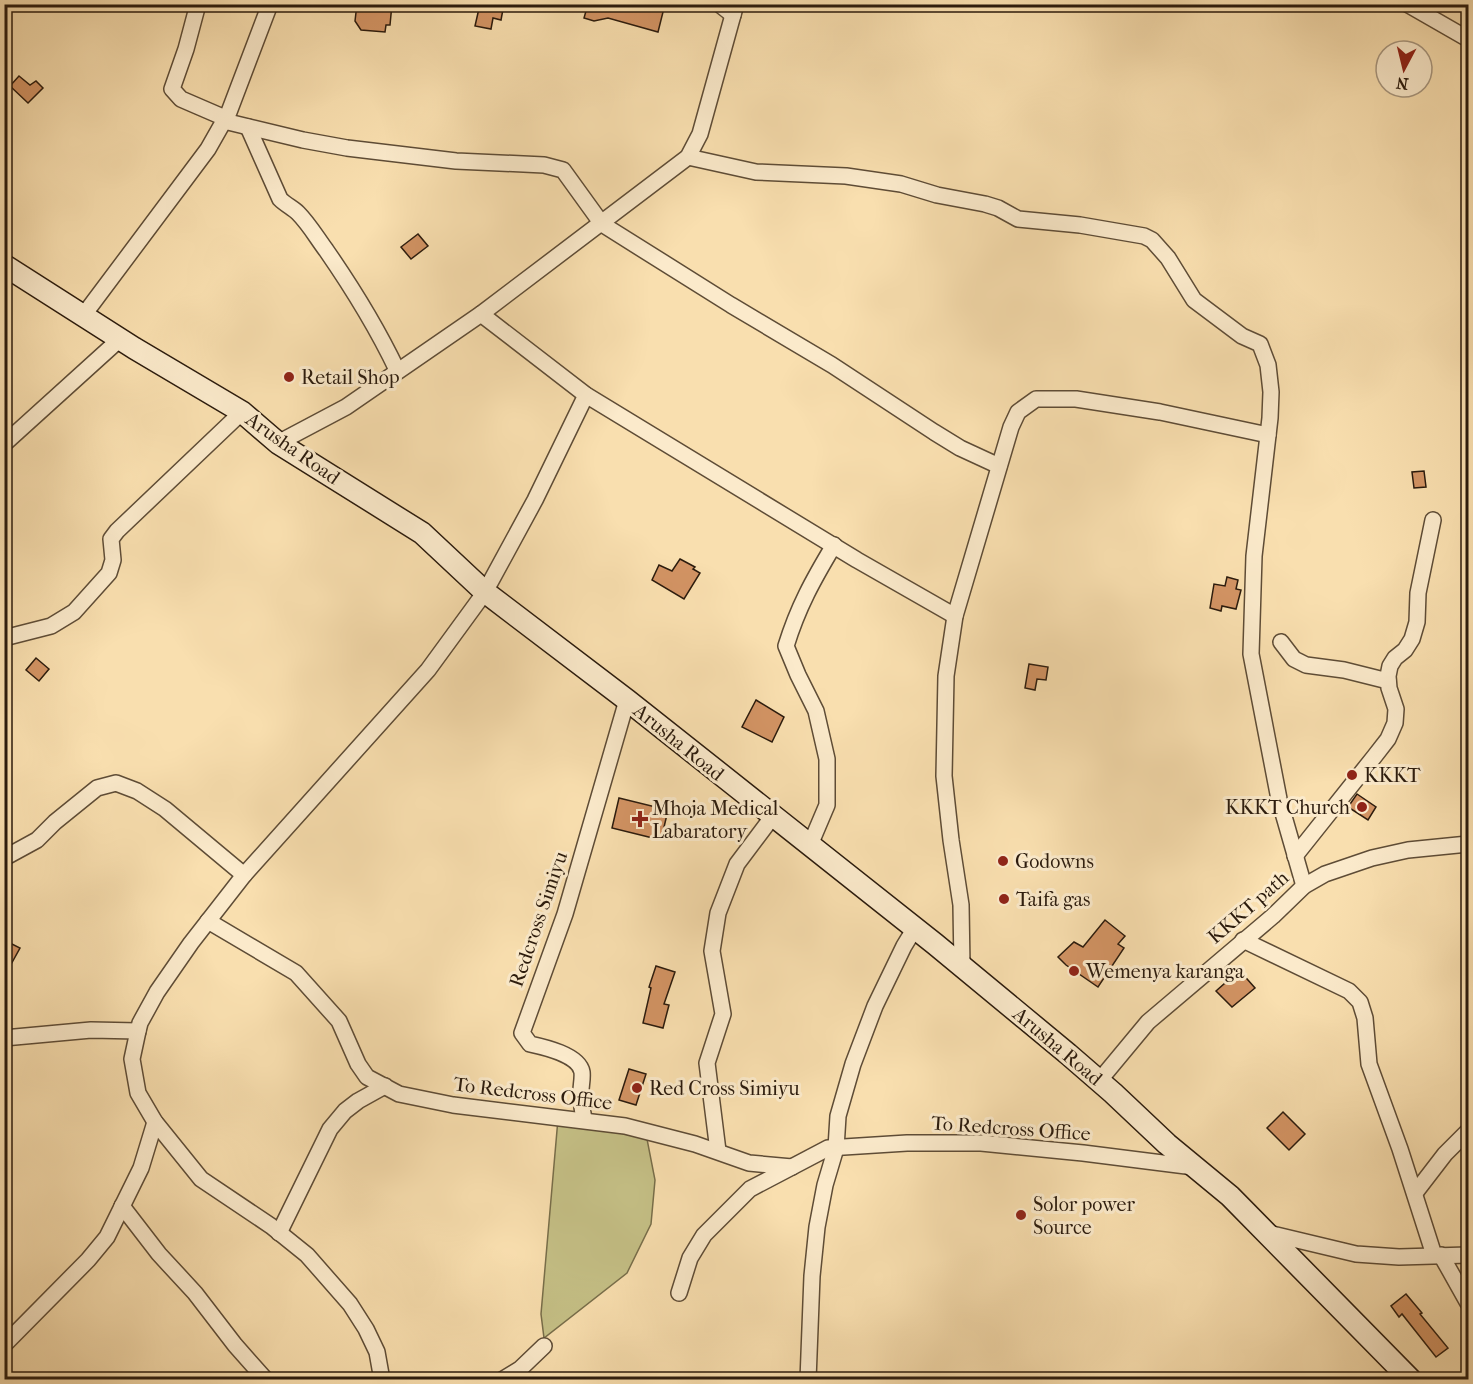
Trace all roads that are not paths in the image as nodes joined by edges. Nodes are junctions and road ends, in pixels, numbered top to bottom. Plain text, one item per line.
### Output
1 (198, 4) edge
2 (270, 4) edge
3 (719, 4) edge
4 (1407, 4) edge
5 (735, 10) edge
6 (1468, 39) edge
7 (225, 119) junction
8 (248, 127) junction
9 (688, 157) junction
10 (602, 224) junction
11 (4, 266) edge
12 (481, 314) junction
13 (83, 315) junction
14 (120, 339) junction
15 (397, 370) junction
16 (586, 395) junction
17 (242, 412) junction
18 (1268, 435) junction
19 (278, 443) junction
20 (4, 444) edge
21 (999, 466) junction
22 (1433, 520) dead end
23 (834, 545) junction
24 (485, 592) junction
25 (955, 616) junction
26 (4, 638) edge
27 (1281, 642) dead end
28 (1388, 681) junction
29 (627, 700) junction
30 (773, 816) junction
31 (1468, 844) edge
32 (810, 845) junction
33 (1295, 856) junction
34 (4, 858) edge
35 (244, 875) junction
36 (1304, 886) junction
37 (208, 921) junction
38 (915, 928) junction
39 (1243, 940) junction
40 (962, 966) junction
41 (138, 1031) junction
42 (4, 1038) edge
43 (1099, 1081) junction
44 (385, 1086) junction
45 (584, 1120) junction
46 (155, 1122) junction
47 (1468, 1131) edge
48 (836, 1148) junction
49 (718, 1151) junction
50 (792, 1167) junction
51 (1194, 1167) junction
52 (1415, 1193) junction
53 (122, 1206) junction
54 (1264, 1232) junction
55 (279, 1233) junction
56 (1438, 1255) junction
57 (1468, 1255) edge
58 (679, 1293) dead end
59 (1468, 1303) edge
60 (4, 1345) edge
61 (544, 1346) dead end
62 (266, 1380) edge
63 (382, 1380) edge
64 (502, 1380) edge
65 (808, 1380) edge
66 (1411, 1380) edge

1 - 7 street
2 - 7 street
3 - 5 street
4 - 6 street
5 - 9 street
7 - 8 street
7 - 13 street
8 - 10 street
8 - 15 street
9 - 10 street
9 - 18 street
10 - 12 street
10 - 21 street
11 - 13 main road, Arusha Road
12 - 15 street
12 - 16 street
13 - 14 main road, Arusha Road
14 - 17 main road, Arusha Road
14 - 20 street
15 - 19 street
16 - 23 street
16 - 24 street
17 - 19 main road, Arusha Road
17 - 26 street
18 - 21 street
18 - 33 street
19 - 24 main road, Arusha Road
21 - 25 street
22 - 28 street
23 - 25 street
23 - 32 street
24 - 29 main road, Arusha Road
24 - 35 street
25 - 40 street
27 - 28 street
28 - 33 street
29 - 30 main road, Arusha Road
29 - 45 street, Redcross Simiyu
30 - 32 main road, Arusha Road
30 - 49 street
31 - 36 street, KKKT path
32 - 38 main road, Arusha Road
33 - 36 street
34 - 35 street
35 - 37 street
36 - 39 street, KKKT path
37 - 41 street
37 - 44 street, To Redcross Office
38 - 40 main road, Arusha Road
38 - 48 street
39 - 43 street, KKKT path
39 - 52 street
40 - 43 main road, Arusha Road
41 - 42 street
41 - 46 street
43 - 51 main road, Arusha Road
44 - 45 street, To Redcross Office
44 - 55 street
45 - 49 street, To Redcross Office
46 - 53 street
46 - 55 street
47 - 52 street
48 - 50 street, To Redcross Office
48 - 51 street, To Redcross Office
48 - 65 street
49 - 50 street, To Redcross Office
50 - 58 street, To Redcross Office
51 - 54 main road, Arusha Road
52 - 56 street
53 - 60 street
53 - 62 street
54 - 56 street
54 - 66 main road, Arusha Road
55 - 63 street
56 - 57 street
56 - 59 street
61 - 64 street

